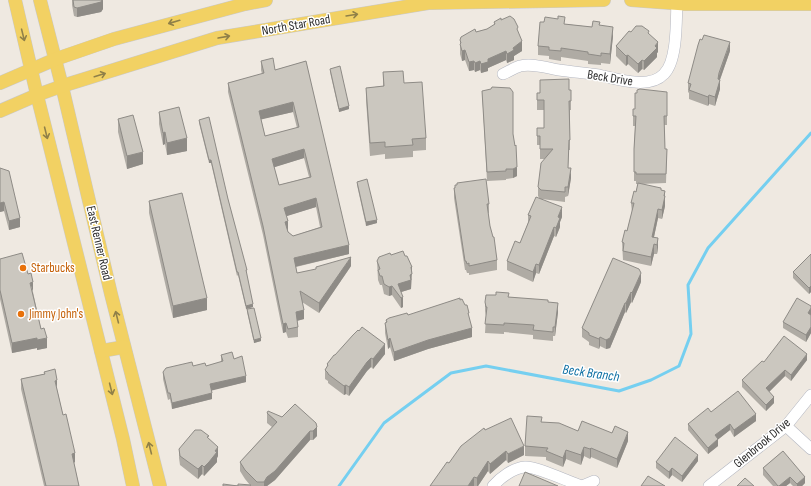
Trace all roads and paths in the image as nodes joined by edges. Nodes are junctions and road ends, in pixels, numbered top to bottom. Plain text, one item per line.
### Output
1 (14, 0) edge
2 (40, 0) edge
3 (266, 0) edge
4 (604, 0) edge
5 (632, 0) edge
6 (677, 2) edge
7 (811, 4) edge
8 (56, 59) junction
9 (31, 69) junction
10 (503, 74) dead end
11 (0, 83) edge
12 (62, 86) junction
13 (37, 95) junction
14 (0, 111) edge
15 (124, 347) junction
16 (101, 351) junction
17 (811, 395) edge
18 (786, 426) junction
19 (811, 449) edge
20 (594, 481) dead end
21 (133, 486) edge
22 (160, 486) edge
23 (492, 486) edge
24 (582, 486) edge
25 (709, 486) edge

1 -> 9 main road, East Renner Road
2 - 8 main road, East Renner Road
3 -> 8 main road
12 -> 4 main road, North Star Road
5 - 6 main road
6 - 7 main road
6 - 10 street, Beck Drive
8 - 9 main road
8 - 12 main road, East Renner Road
9 - 11 main road
9 - 13 main road, East Renner Road
12 - 13 main road, North Star Road
15 -> 12 main road, East Renner Road
13 - 14 main road, North Star Road
13 -> 16 main road, East Renner Road
15 - 16 main road
22 -> 15 main road, East Renner Road
16 -> 21 main road, East Renner Road
17 - 18 street, Glenbrook Drive
18 - 19 street
18 - 25 street, Glenbrook Drive
20 - 24 street
23 - 24 street

